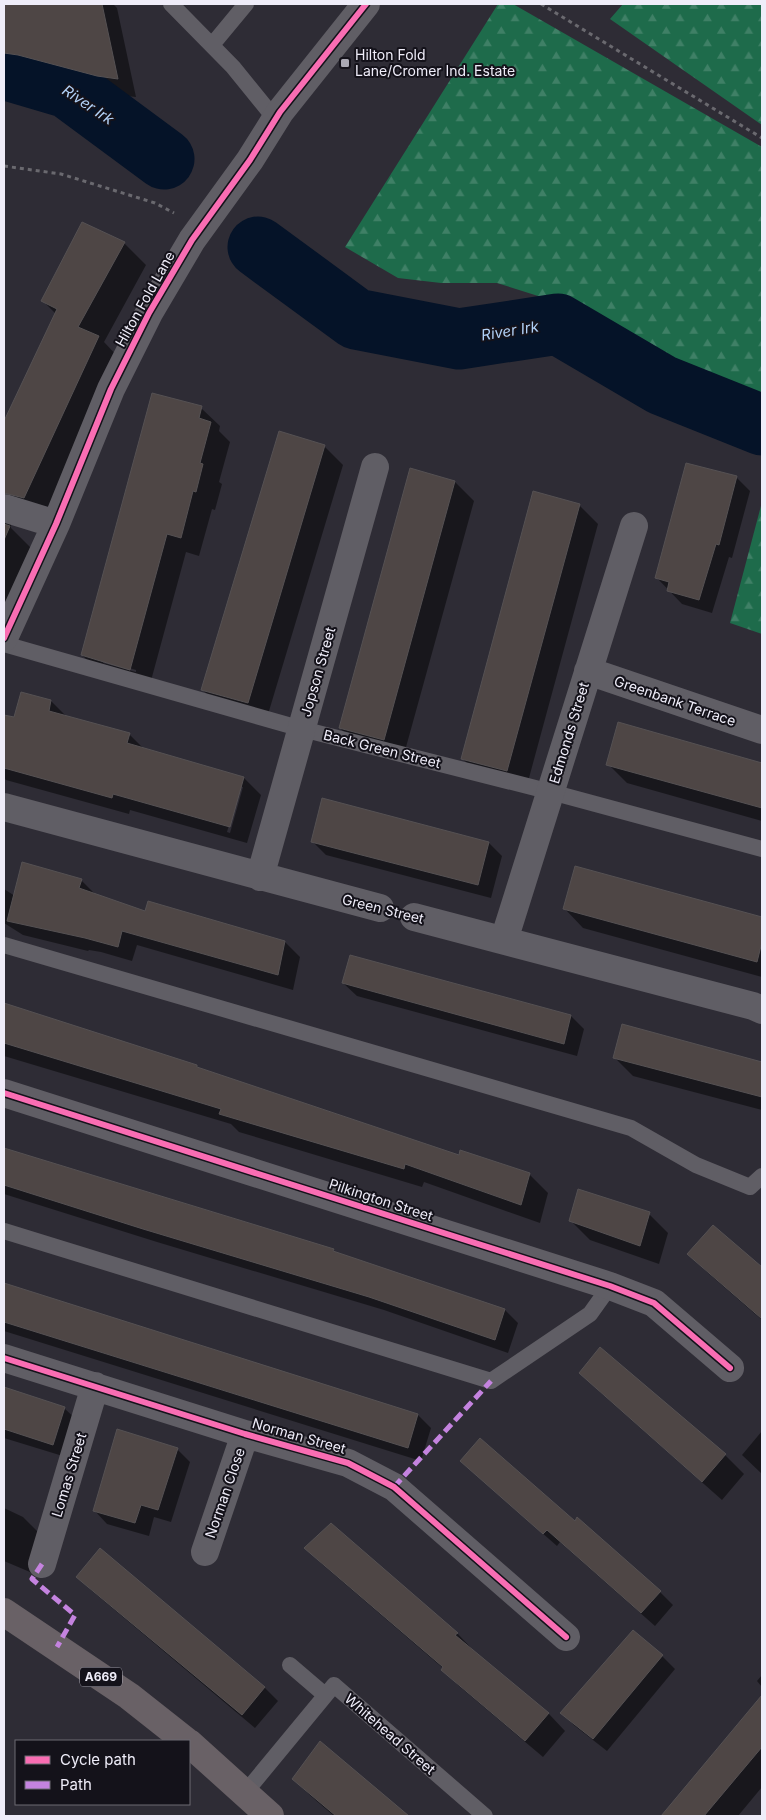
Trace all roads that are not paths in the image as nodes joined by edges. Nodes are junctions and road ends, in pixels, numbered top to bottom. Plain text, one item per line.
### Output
1 (171, 4) edge
2 (246, 4) edge
3 (366, 4) edge
4 (212, 45) junction
5 (276, 120) junction
6 (375, 467) dead end
7 (4, 508) edge
8 (56, 524) junction
9 (634, 526) dead end
10 (4, 638) edge
11 (4, 644) edge
12 (588, 671) junction
13 (302, 728) junction
14 (762, 730) edge
15 (550, 792) junction
16 (4, 807) edge
17 (762, 849) edge
18 (260, 877) junction
19 (380, 908) dead end
20 (414, 917) dead end
21 (504, 940) junction
22 (4, 945) edge
23 (762, 1010) edge
24 (4, 1093) edge
25 (762, 1176) edge
26 (4, 1231) edge
27 (610, 1286) junction
28 (4, 1358) edge
29 (730, 1368) dead end
30 (95, 1386) junction
31 (245, 1434) junction
32 (205, 1552) dead end
33 (42, 1564) dead end
34 (6, 1619) edge
35 (566, 1638) dead end
36 (290, 1665) dead end
37 (325, 1696) junction
38 (185, 1740) edge
39 (190, 1744) edge
40 (244, 1794) junction
41 (270, 1816) edge
42 (485, 1816) edge

1 - 4 lane
2 - 4 lane
3 - 5 street, Hilton Fold Lane
4 - 5 lane
5 - 8 street, Hilton Fold Lane
6 - 13 street, Jopson Street
7 - 8 street
8 - 10 street, Hilton Fold Lane
9 - 12 street, Edmonds Street
11 - 13 lane, Back Green Street
12 - 14 street, Greenbank Terrace
12 - 15 street, Edmonds Street
13 - 15 lane, Back Green Street
13 - 18 street, Jopson Street
15 - 17 lane, Back Green Street
15 - 21 street, Edmonds Street
16 - 18 street, Green Street
18 - 19 street, Green Street
20 - 21 street, Green Street
21 - 23 street, Green Street
22 - 25 lane
24 - 27 street, Pilkington Street
26 - 27 lane
27 - 29 street, Pilkington Street
28 - 30 street, Norman Street
30 - 31 street, Norman Street
30 - 33 street, Lomas Street
31 - 32 street, Norman Close
31 - 35 street, Norman Street
34 - 38 main road, A669
36 - 37 lane
37 - 40 lane, Whitehead Street
37 - 42 lane, Whitehead Street
39 - 40 main road, A669
40 - 41 main road, A669

